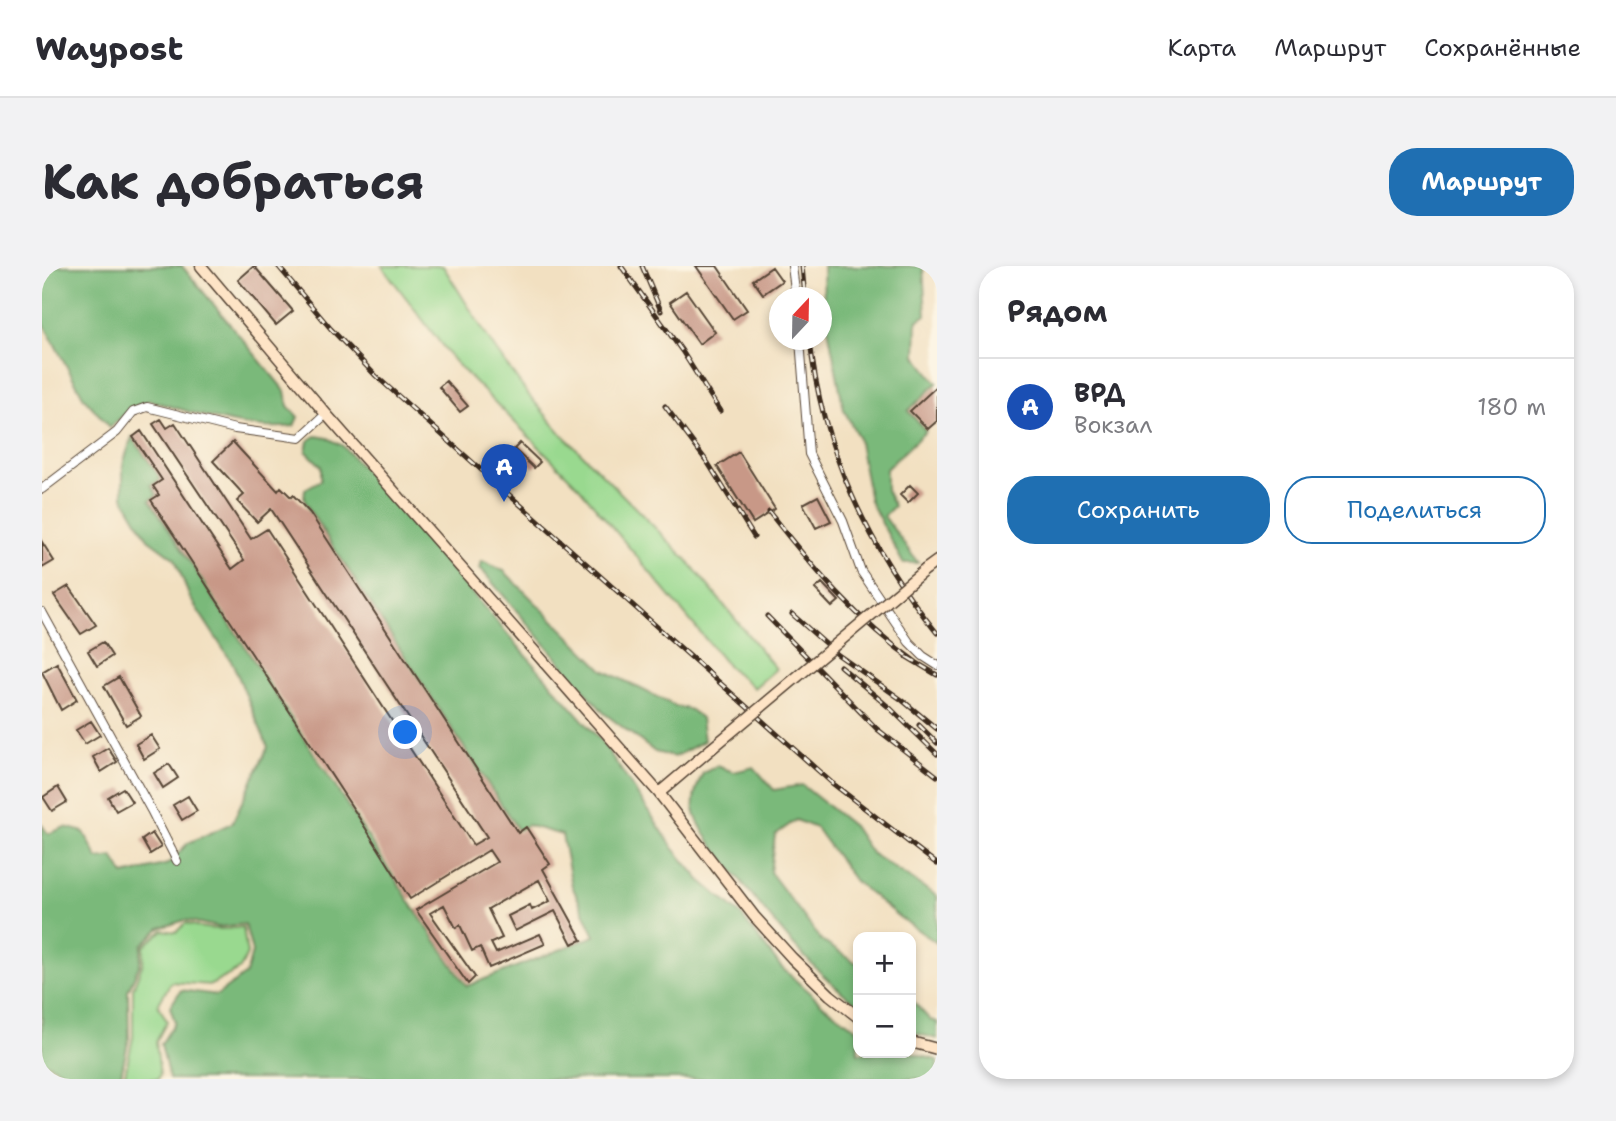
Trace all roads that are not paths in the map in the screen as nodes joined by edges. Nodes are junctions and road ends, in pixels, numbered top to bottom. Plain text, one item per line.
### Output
1 (201, 266) edge
2 (792, 266) edge
3 (795, 287) edge
4 (801, 350) edge
5 (326, 414) junction
6 (42, 489) edge
7 (937, 561) edge
8 (42, 612) edge
9 (937, 665) edge
10 (659, 793) junction
11 (177, 861) dead end
12 (853, 1013) edge
13 (916, 1043) edge
14 (937, 1049) edge

1 - 5 street
2 - 3 street
4 - 9 street
5 - 6 street
5 - 10 street
7 - 10 street, bridge
8 - 11 street
10 - 12 street
13 - 14 street

